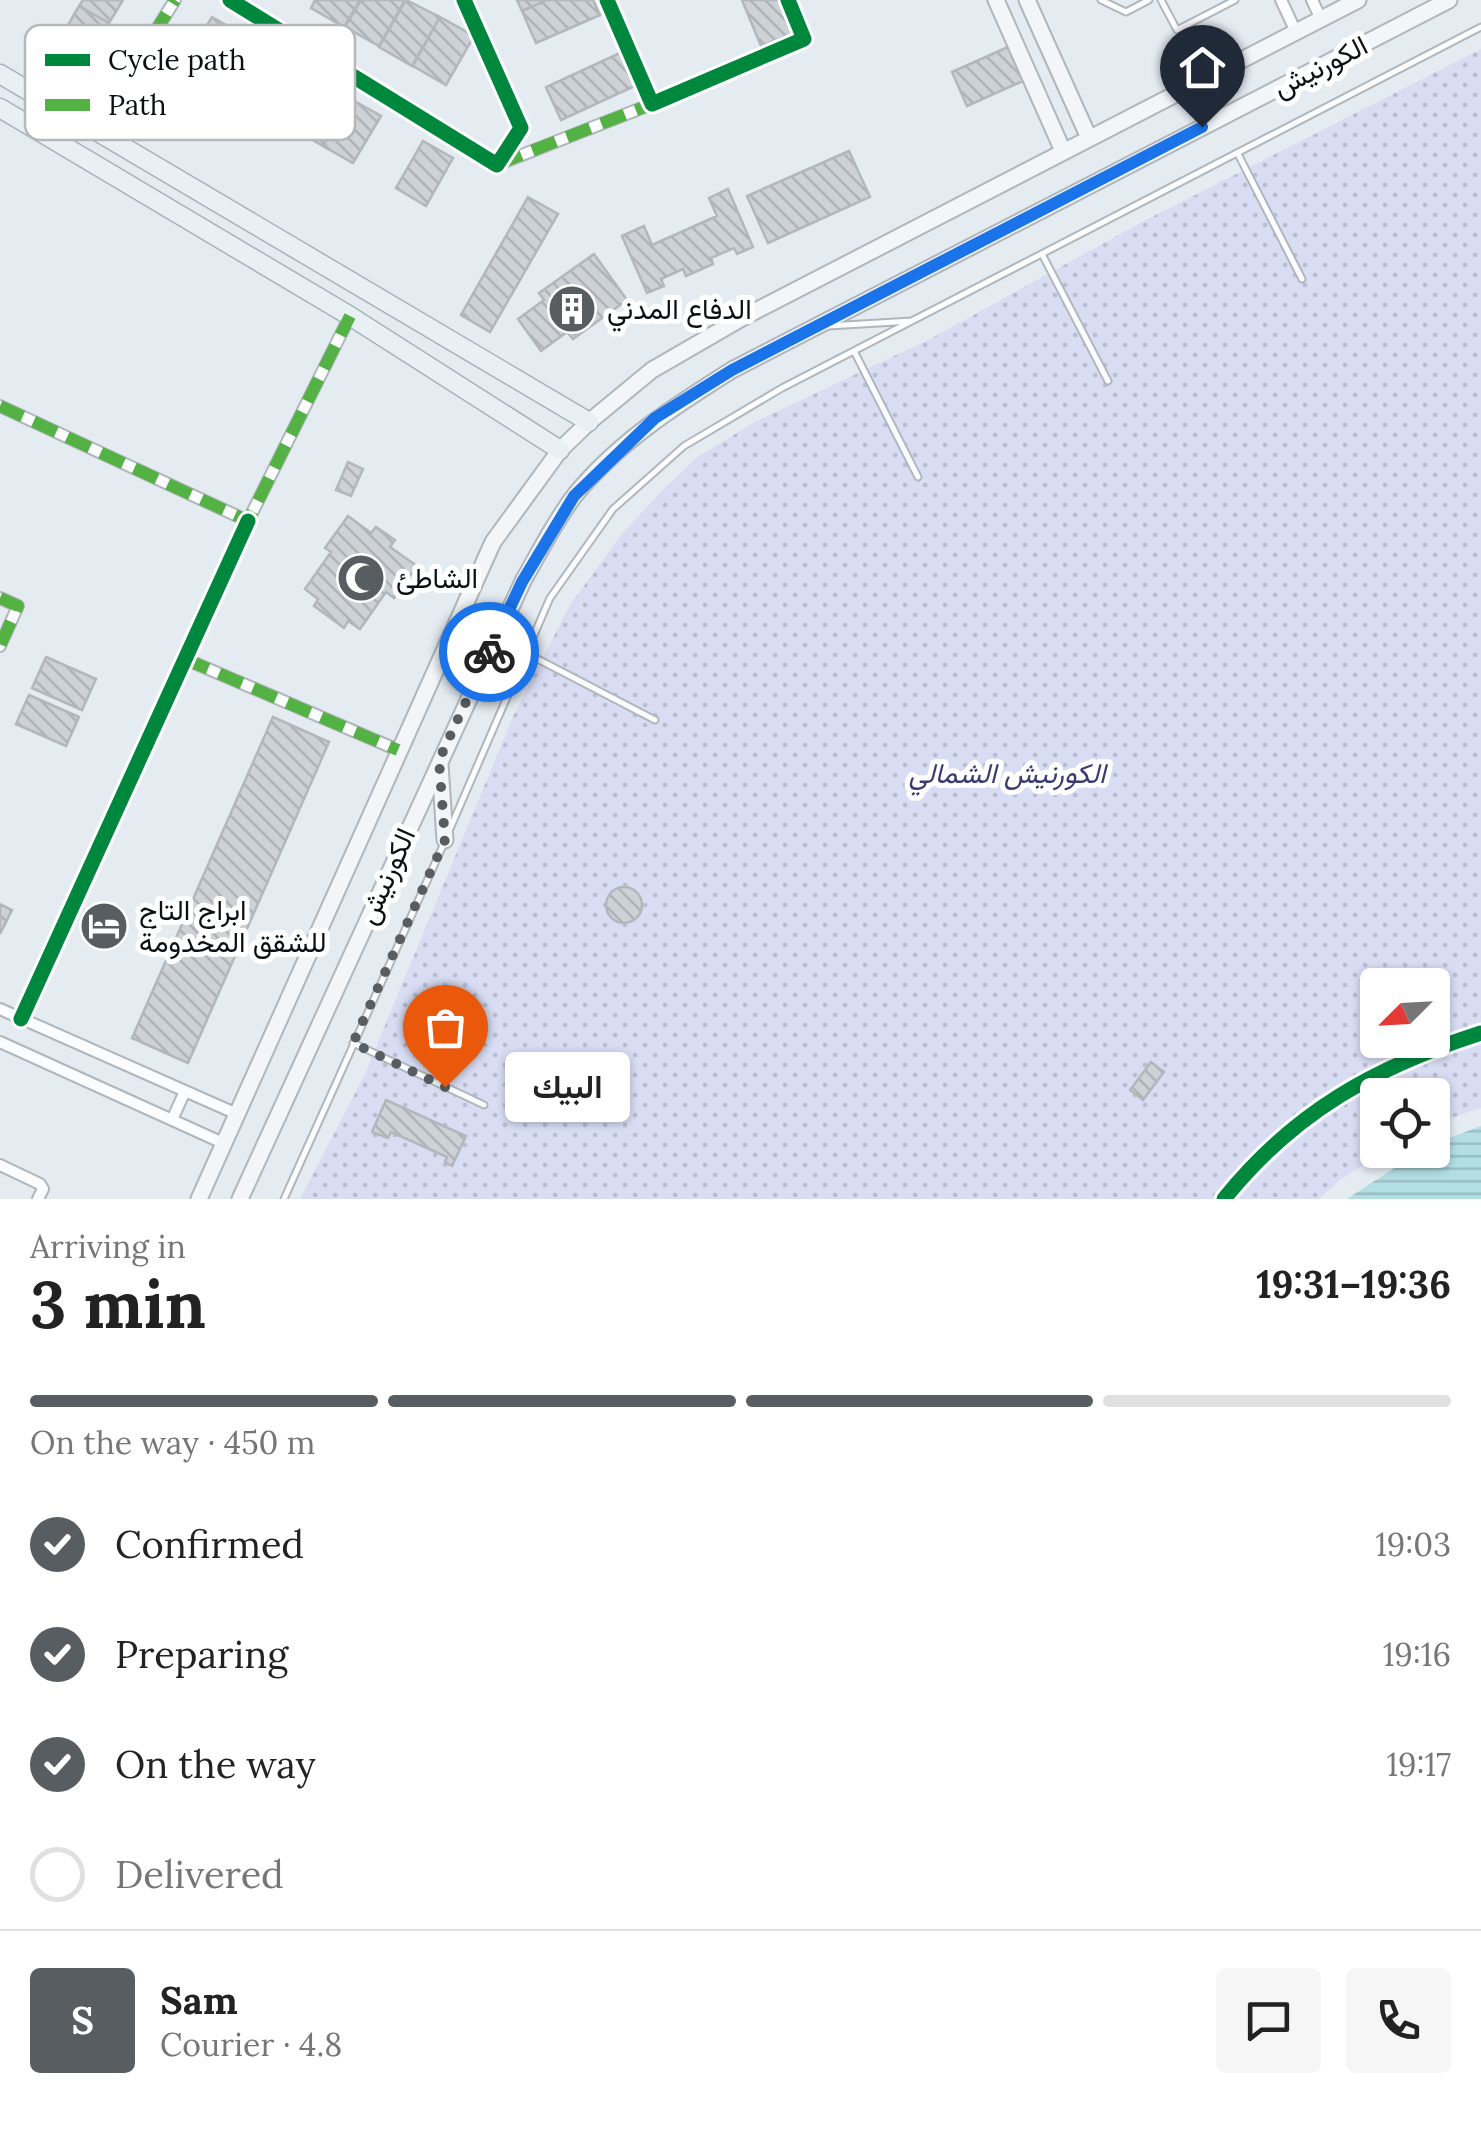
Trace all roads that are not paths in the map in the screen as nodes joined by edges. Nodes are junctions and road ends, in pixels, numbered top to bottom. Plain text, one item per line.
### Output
1 (175, 0) edge
2 (230, 0) edge
3 (464, 0) edge
4 (606, 0) edge
5 (788, 0) edge
6 (996, 0) edge
7 (1027, 0) edge
8 (1101, 0) edge
9 (1148, 0) edge
10 (1161, 0) edge
11 (1234, 0) edge
12 (1281, 0) edge
13 (1312, 0) edge
14 (1358, 0) edge
15 (1448, 0) edge
16 (1320, 19) junction
17 (159, 25) edge
18 (270, 25) edge
19 (1481, 26) edge
20 (1296, 32) junction
21 (0, 74) edge
22 (355, 77) edge
23 (25, 89) edge
24 (652, 104) junction
25 (0, 108) edge
26 (25, 123) edge
27 (1089, 138) junction
28 (54, 140) edge
29 (113, 140) edge
30 (1063, 151) junction
31 (1238, 154) junction
32 (497, 165) junction
33 (1043, 256) junction
34 (1302, 279) dead end
35 (350, 316) junction
36 (917, 320) junction
37 (815, 327) junction
38 (854, 353) junction
39 (1108, 382) dead end
40 (0, 406) edge
41 (589, 422) junction
42 (560, 450) junction
43 (918, 477) dead end
44 (248, 521) junction
45 (0, 598) edge
46 (0, 646) edge
47 (526, 653) junction
48 (185, 659) junction
49 (655, 720) dead end
50 (398, 750) junction
51 (439, 760) junction
52 (445, 840) junction
53 (0, 1010) edge
54 (21, 1019) junction
55 (0, 1042) edge
56 (353, 1043) junction
57 (185, 1091) junction
58 (484, 1106) dead end
59 (236, 1114) junction
60 (172, 1120) junction
61 (223, 1144) junction
62 (0, 1165) edge
63 (38, 1199) edge
64 (198, 1199) edge
65 (240, 1199) edge
66 (284, 1199) edge

1 - 17 street
2 - 18 street
3 - 32 street
4 - 24 street
5 - 24 street
6 - 30 main road
7 - 27 main road
8 - 9 lane
10 - 11 lane
12 - 20 street
13 - 16 street
14 - 16 main road, الكورنيش
15 - 37 main road, الكورنيش
16 - 20 main road, الكورنيش
19 - 31 lane
20 - 27 main road, الكورنيش
21 - 23 main road
22 - 32 street
24 - 32 street
25 - 26 main road
27 - 30 main road, الكورنيش
28 - 35 main road
29 - 41 main road
30 - 41 main road, الكورنيش
31 - 33 lane
31 - 34 lane
33 - 36 lane
33 - 39 lane
35 - 42 main road
35 - 44 street
36 - 37 lane
36 - 38 lane
37 - 51 main road, الكورنيش
38 - 43 lane
38 - 47 lane
40 - 44 street
41 - 42 main road, الكورنيش
42 - 50 main road, الكورنيش
44 - 48 street
45 - 46 street
47 - 49 lane
47 - 52 lane
48 - 50 street
48 - 54 street
50 - 59 main road, الكورنيش
51 - 52 main road
51 - 65 main road, الكورنيش
52 - 56 lane
53 - 54 street
54 - 57 street
55 - 60 street
56 - 58 lane
56 - 66 lane
57 - 59 street
57 - 60 street
59 - 61 main road, الكورنيش
60 - 61 street
61 - 64 main road, الكورنيش
62 - 63 street

